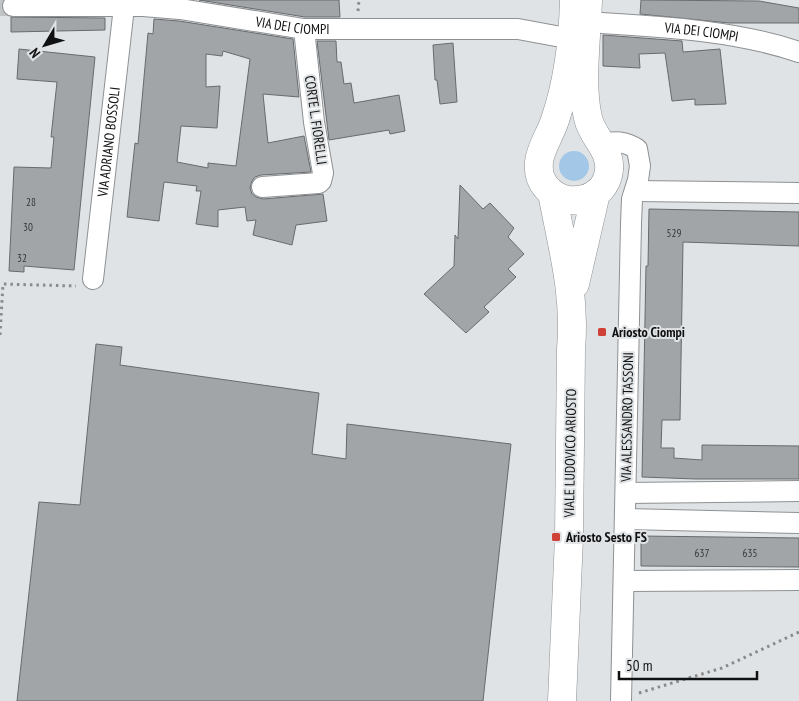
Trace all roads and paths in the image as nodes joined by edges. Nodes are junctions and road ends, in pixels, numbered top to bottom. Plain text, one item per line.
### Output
1 (574, 0) edge
2 (137, 4) edge
3 (13, 6) tunnel mouth
4 (587, 22) edge
5 (304, 29) junction
6 (799, 52) edge
7 (547, 143) junction
8 (600, 143) junction
9 (262, 188) dead end
10 (635, 191) junction
11 (552, 193) junction
12 (596, 193) junction
13 (799, 193) edge
14 (94, 279) joint
15 (572, 295) junction
16 (0, 335) edge
17 (799, 491) edge
18 (626, 493) junction
19 (626, 519) junction
20 (799, 522) edge
21 (799, 580) edge
22 (624, 581) junction
23 (799, 632) edge
24 (621, 699) edge
25 (562, 701) edge

1 - 4 street, VIALE LUDOVICO ARIOSTO
2 - 3 street, VIA DEI CIOMPI
2 - 5 street, VIA DEI CIOMPI
2 - 14 street, VIA ADRIANO BOSSOLI
4 - 5 street, VIA DEI CIOMPI
4 - 6 street, VIA DEI CIOMPI
4 - 7 street, VIALE LUDOVICO ARIOSTO
4 - 8 street, VIALE LUDOVICO ARIOSTO
5 - 9 street, CORTE L. FIORELLI
7 - 8 street
7 - 11 street, VIALE LUDOVICO ARIOSTO
8 - 10 street, VIA ALESSANDRO TASSONI
8 - 12 street, VIALE LUDOVICO ARIOSTO
10 - 13 street
10 - 18 street, VIA ALESSANDRO TASSONI
11 - 12 street
11 - 15 street, VIALE LUDOVICO ARIOSTO
12 - 15 street, VIALE LUDOVICO ARIOSTO
14 - 16 path
15 - 25 street, VIALE LUDOVICO ARIOSTO
17 - 18 street, VIA ALESSANDRO TASSONI
18 - 19 street, VIA ALESSANDRO TASSONI
19 - 20 street
19 - 22 street, VIA ALESSANDRO TASSONI
21 - 22 street
22 - 24 street, VIA ALESSANDRO TASSONI
23 - 24 path

